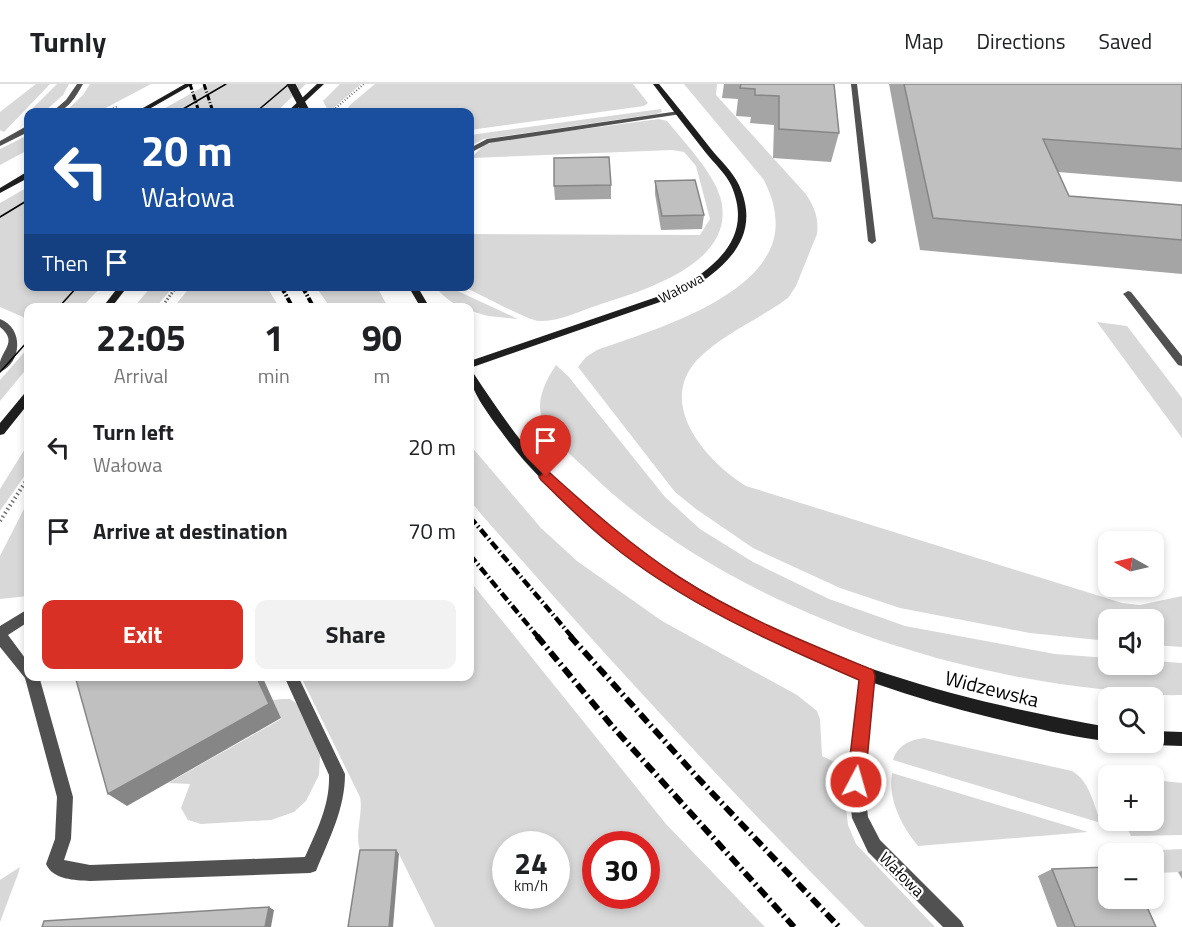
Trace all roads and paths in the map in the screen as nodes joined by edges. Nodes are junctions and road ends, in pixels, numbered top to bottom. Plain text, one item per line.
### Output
1 (80, 84) edge
2 (190, 84) edge
3 (291, 84) edge
4 (321, 84) edge
5 (364, 84) edge
6 (656, 84) edge
7 (854, 84) edge
8 (60, 108) edge
9 (147, 108) edge
10 (294, 108) edge
11 (304, 108) edge
12 (336, 108) edge
13 (679, 113) junction
14 (24, 131) edge
15 (0, 144) edge
16 (474, 149) edge
17 (24, 177) edge
18 (0, 191) edge
19 (872, 241) dead end
20 (120, 291) edge
21 (173, 291) edge
22 (1128, 294) dead end
23 (110, 303) edge
24 (164, 303) edge
25 (0, 322) edge
26 (1182, 363) edge
27 (474, 364) edge
28 (0, 369) edge
29 (474, 382) edge
30 (24, 402) edge
31 (24, 402) edge
32 (0, 421) edge
33 (0, 431) edge
34 (24, 484) edge
35 (0, 521) edge
36 (24, 618) edge
37 (0, 635) edge
38 (24, 667) edge
39 (867, 676) junction
40 (33, 681) edge
41 (293, 681) edge
42 (1098, 732) edge
43 (1164, 738) edge
44 (1182, 739) edge
45 (955, 927) edge

1 - 8 street
2 - 9 street
3 - 11 street, bridge
4 - 10 street
5 - 12 path
6 - 13 street, Wałowa
7 - 19 street
13 - 16 street
13 - 27 street, Wałowa
14 - 15 street
17 - 18 street
20 - 23 street
21 - 24 path
22 - 26 street
25 - 28 street
29 - 39 street
30 - 32 street
31 - 33 street
34 - 35 path
36 - 37 street
37 - 38 street
39 - 42 street, Widzewska
39 - 45 street, Wałowa
40 - 41 street
43 - 44 street

